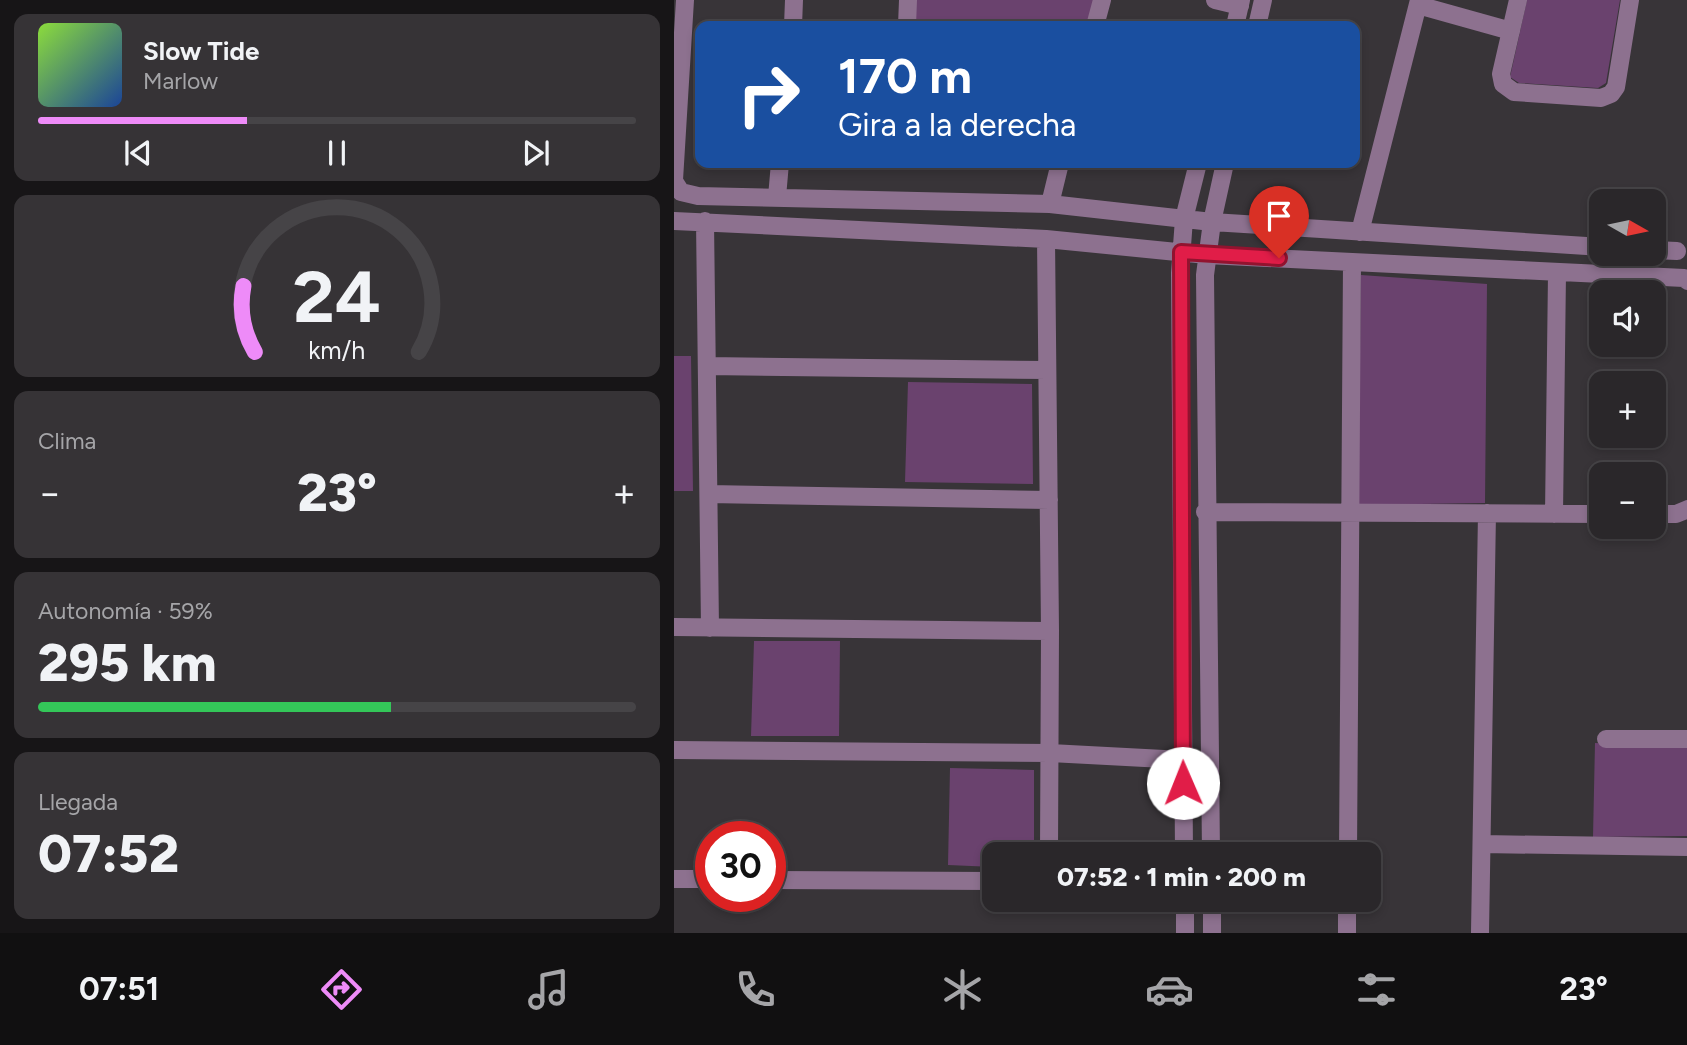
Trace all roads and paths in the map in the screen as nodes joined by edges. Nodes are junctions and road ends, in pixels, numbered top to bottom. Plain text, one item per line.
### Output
1 (685, 0) edge
2 (794, 0) edge
3 (908, 0) edge
4 (1102, 0) edge
5 (1215, 0) edge
6 (1263, 0) edge
7 (1518, 0) edge
8 (1630, 0) edge
9 (1418, 2) edge
10 (1241, 3) edge
11 (793, 21) edge
12 (907, 21) edge
13 (1096, 21) edge
14 (1236, 21) edge
15 (1258, 21) edge
16 (1511, 31) junction
17 (780, 168) edge
18 (1059, 168) edge
19 (1197, 168) edge
20 (1224, 168) edge
21 (674, 181) edge
22 (777, 197) junction
23 (1050, 204) junction
24 (1183, 219) junction
25 (674, 221) edge
26 (705, 221) junction
27 (1212, 222) junction
28 (1360, 232) junction
29 (1046, 239) junction
30 (1589, 246) edge
31 (1666, 251) edge
32 (1677, 251) dead end
33 (1181, 252) junction
34 (1207, 255) junction
35 (1352, 262) junction
36 (1558, 273) junction
37 (1687, 281) edge
38 (707, 366) junction
39 (1047, 370) junction
40 (709, 494) junction
41 (1049, 500) junction
42 (1687, 509) edge
43 (1205, 512) junction
44 (1349, 513) junction
45 (1487, 513) junction
46 (1554, 514) junction
47 (1589, 514) edge
48 (1666, 514) edge
49 (674, 627) edge
50 (711, 628) junction
51 (1050, 631) junction
52 (1606, 739) dead end
53 (1687, 739) edge
54 (674, 750) edge
55 (1050, 754) junction
56 (1183, 760) junction
57 (1049, 842) edge
58 (1184, 842) edge
59 (1211, 842) edge
60 (1348, 842) edge
61 (1482, 844) junction
62 (1687, 847) edge
63 (674, 879) edge
64 (695, 879) edge
65 (786, 880) edge
66 (982, 881) edge
67 (1185, 912) edge
68 (1212, 912) edge
69 (1347, 912) edge
70 (1185, 933) edge
71 (1212, 933) edge
72 (1347, 933) edge
73 (1480, 933) edge

1 - 21 street
2 - 11 street
3 - 12 street
4 - 13 street
5 - 10 street
6 - 15 street
7 - 16 street
8 - 16 street
9 - 16 street
9 - 28 street
10 - 14 street
17 - 22 street
18 - 23 street
19 - 24 street
20 - 27 street
21 - 22 street
22 - 23 street
23 - 24 street
24 - 27 street
24 - 33 street
25 - 26 street
26 - 29 street
26 - 38 street
27 - 28 street
27 - 34 street
28 - 30 street
29 - 33 street
29 - 39 street
31 - 32 street
33 - 34 street
33 - 56 street
34 - 35 street
34 - 43 street
35 - 36 street
35 - 44 street
36 - 37 street
36 - 46 street
38 - 39 street
38 - 40 street
39 - 41 street
40 - 41 street
40 - 50 street
41 - 51 street
42 - 48 street
43 - 44 street
43 - 59 street
44 - 45 street
44 - 60 street
45 - 46 street
45 - 61 street
46 - 47 street
49 - 50 street
50 - 51 street
51 - 55 street
52 - 53 street
54 - 55 street
55 - 56 street
55 - 57 street
56 - 58 street
61 - 62 street
61 - 73 street
63 - 64 street
65 - 66 street
67 - 70 street
68 - 71 street
69 - 72 street

